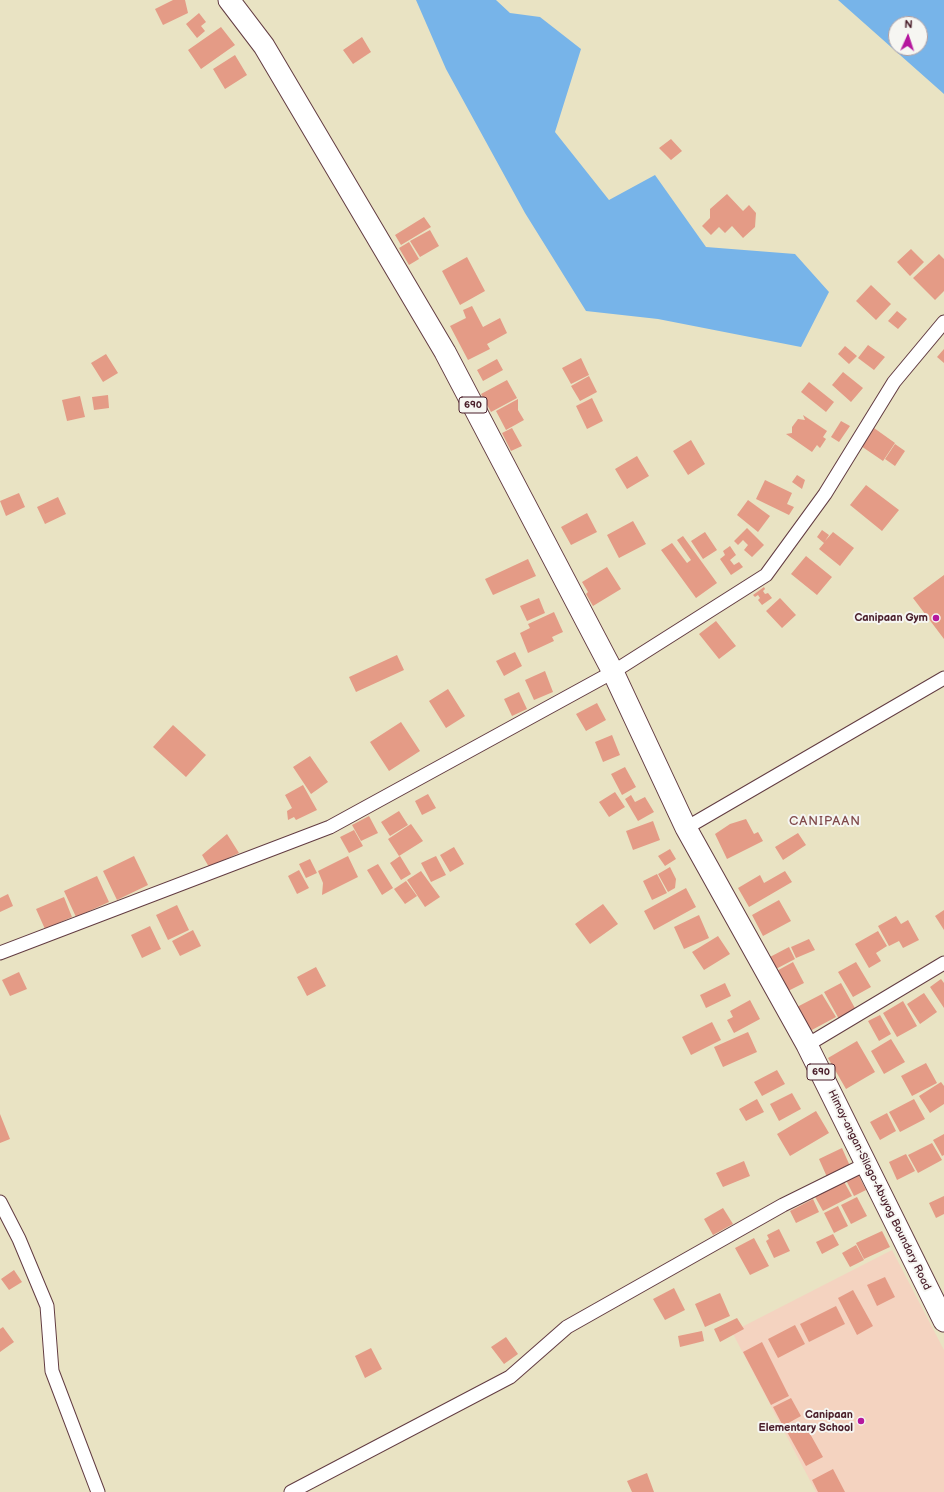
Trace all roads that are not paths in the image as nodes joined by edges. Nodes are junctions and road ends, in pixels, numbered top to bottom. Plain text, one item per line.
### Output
1 (229, 0) edge
2 (944, 322) edge
3 (612, 672) junction
4 (944, 678) edge
5 (686, 828) junction
6 (0, 953) edge
7 (944, 963) edge
8 (807, 1045) junction
9 (866, 1164) junction
10 (0, 1202) edge
11 (944, 1321) edge
12 (98, 1492) edge
13 (291, 1492) edge

1 - 3 main road, 690
2 - 3 street
3 - 5 main road, 690
3 - 6 street
4 - 5 street
5 - 8 main road, Himay-angan-Silago-Abuyog Boundary Road / 690
7 - 8 street
8 - 9 main road, Himay-angan-Silago-Abuyog Boundary Road / 690
9 - 11 main road, Himay-angan-Silago-Abuyog Boundary Road / 690
9 - 13 street
10 - 12 street

